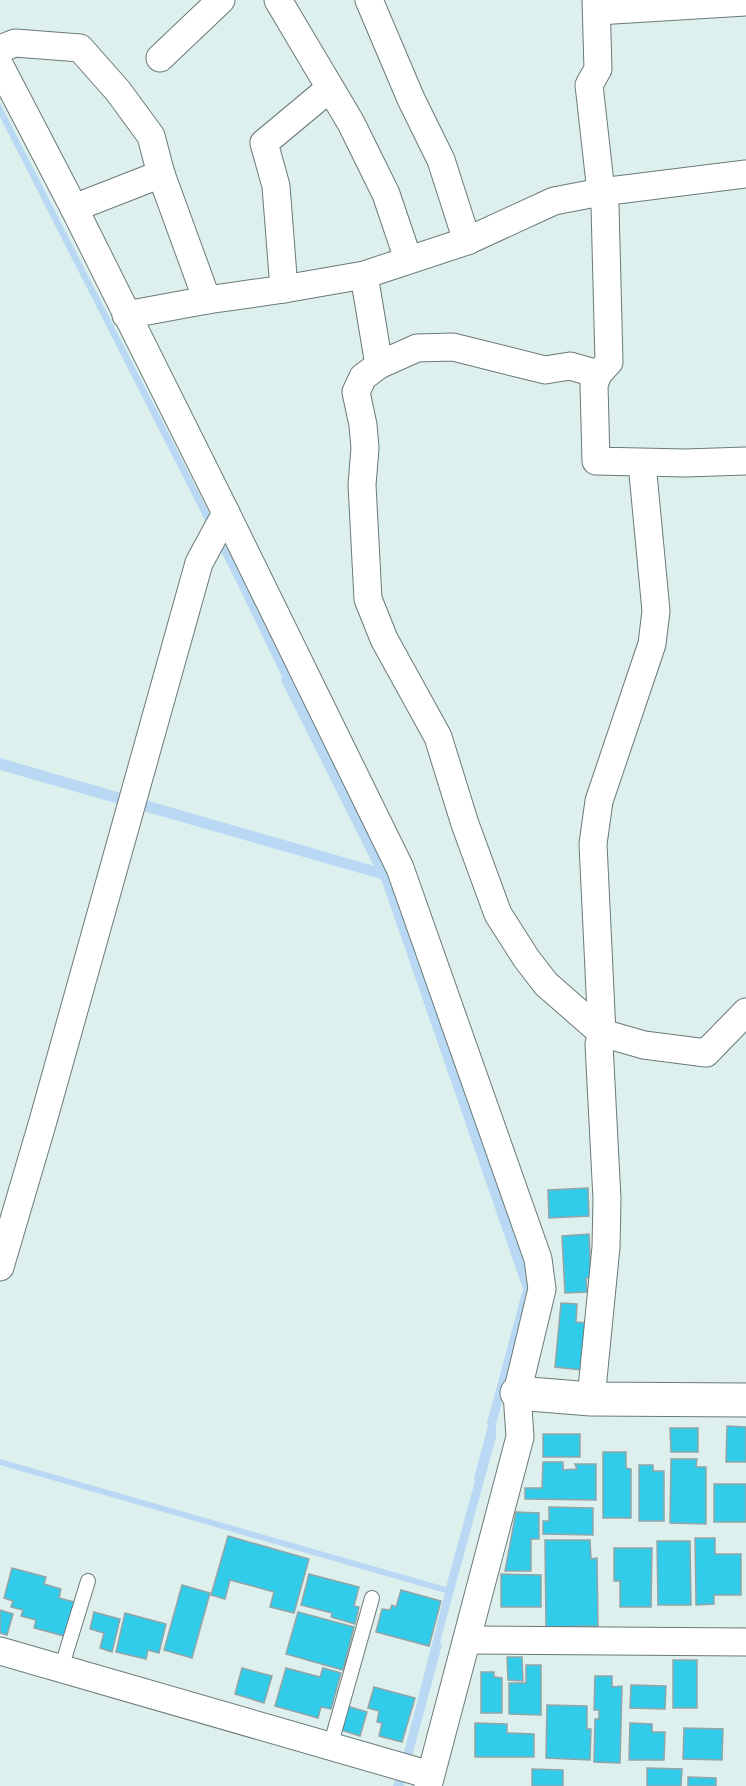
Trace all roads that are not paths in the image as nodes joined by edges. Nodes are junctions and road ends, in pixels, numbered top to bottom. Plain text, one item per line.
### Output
1 (221, 0) edge
2 (278, 0) edge
3 (369, 0) edge
4 (746, 2) edge
5 (596, 5) edge
6 (0, 49) edge
7 (160, 58) dead end
8 (0, 66) edge
9 (330, 88) junction
10 (160, 174) junction
11 (746, 174) edge
12 (601, 192) junction
13 (74, 208) junction
14 (467, 241) junction
15 (408, 259) junction
16 (364, 275) junction
17 (284, 290) junction
18 (207, 300) junction
19 (126, 315) junction
20 (379, 365) junction
21 (598, 374) junction
22 (746, 461) edge
23 (642, 463) junction
24 (226, 513) junction
25 (746, 1012) edge
26 (602, 1033) junction
27 (0, 1267) edge
28 (517, 1393) junction
29 (591, 1399) junction
30 (746, 1400) edge
31 (88, 1581) dead end
32 (372, 1598) dead end
33 (467, 1640) junction
34 (746, 1642) edge
35 (0, 1651) edge
36 (61, 1669) junction
37 (330, 1747) junction
38 (429, 1781) edge

1 - 7 street
2 - 9 street
3 - 14 street
4 - 5 street
5 - 12 street
6 - 10 street
8 - 13 street
9 - 15 street
9 - 17 street
10 - 13 street
10 - 18 street
11 - 12 street
12 - 14 street
12 - 21 street
13 - 19 street
14 - 15 street
15 - 16 street
16 - 17 street
16 - 20 street
17 - 18 street
18 - 19 street
19 - 24 street
20 - 21 street
20 - 26 street
21 - 23 street
22 - 23 street
23 - 26 street
24 - 27 street
24 - 28 street
25 - 26 street
26 - 29 street
28 - 29 street
28 - 33 street
29 - 30 street
31 - 36 lane
32 - 37 lane
33 - 34 street
33 - 38 street
35 - 36 street
36 - 37 street
37 - 38 street

